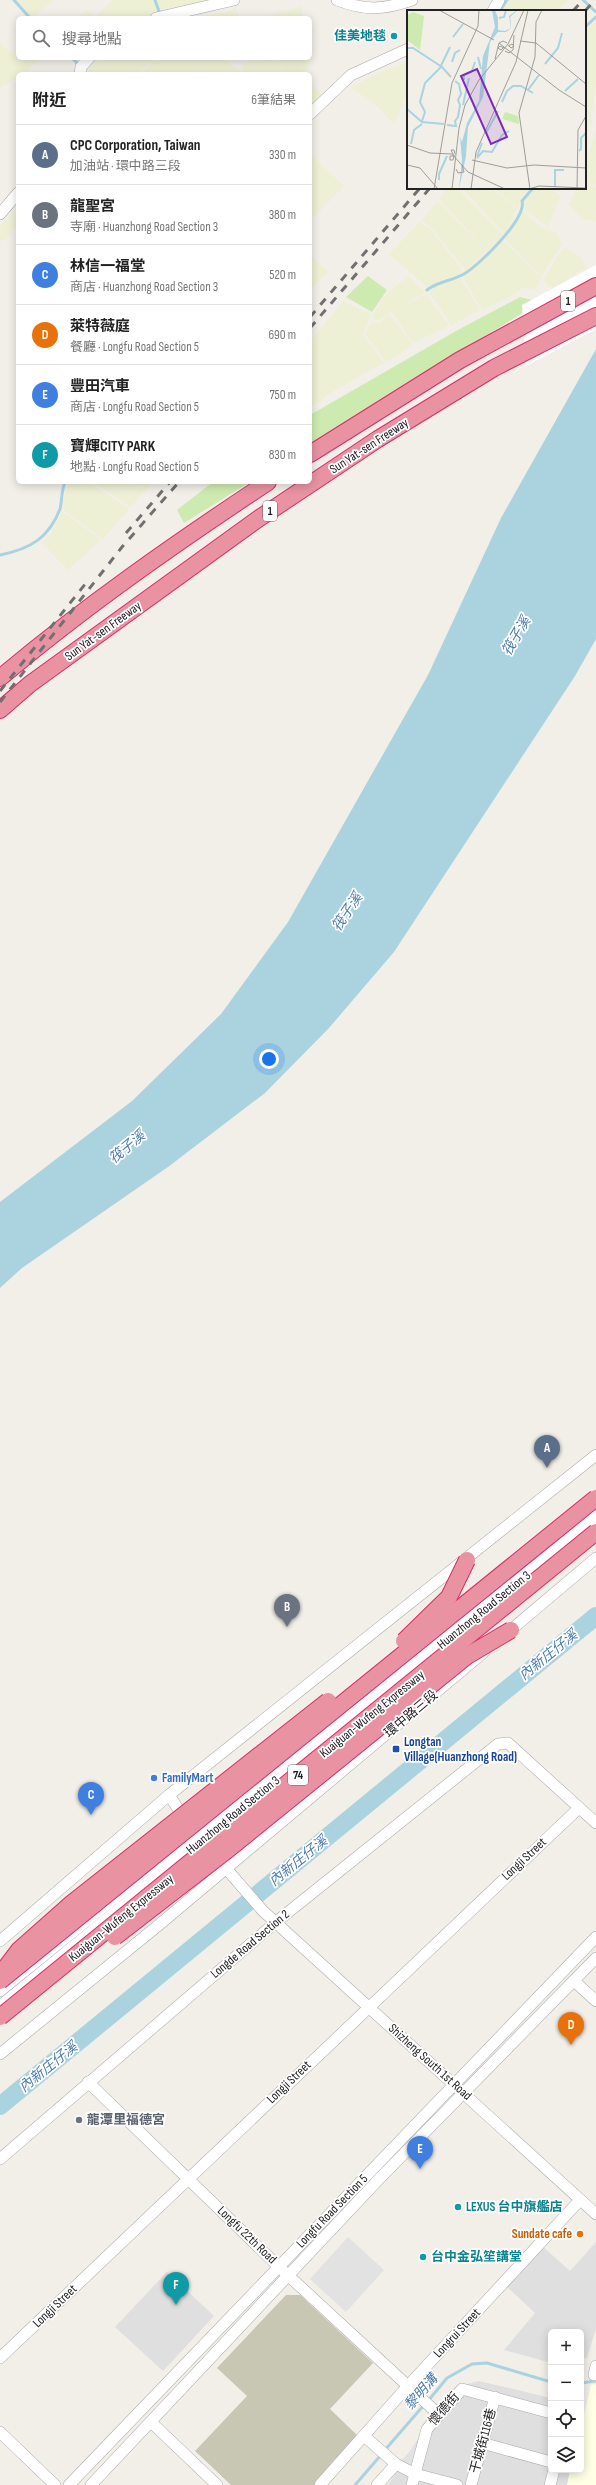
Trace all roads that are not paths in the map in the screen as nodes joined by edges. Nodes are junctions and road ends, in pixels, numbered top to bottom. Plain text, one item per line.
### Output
1 (234, 0) edge
2 (337, 0) edge
3 (412, 0) edge
4 (499, 0) edge
5 (494, 10) edge
6 (162, 16) edge
7 (407, 49) edge
8 (87, 60) edge
9 (80, 72) edge
10 (312, 112) edge
11 (16, 195) edge
12 (0, 214) edge
13 (596, 286) edge
14 (596, 316) edge
15 (312, 453) edge
16 (312, 482) edge
17 (265, 484) edge
18 (309, 484) edge
19 (0, 678) edge
20 (0, 710) edge
21 (596, 1455) edge
22 (596, 1498) edge
23 (596, 1509) edge
24 (596, 1519) edge
25 (596, 1532) edge
26 (596, 1558) edge
27 (467, 1560) junction
28 (511, 1630) junction
29 (169, 1795) junction
30 (579, 1808) junction
31 (596, 1823) edge
32 (198, 1838) junction
33 (227, 1869) junction
34 (276, 1922) junction
35 (596, 1937) edge
36 (0, 1941) edge
37 (596, 1958) edge
38 (0, 1976) edge
39 (0, 1981) edge
40 (574, 1981) junction
41 (0, 1991) edge
42 (596, 2001) edge
43 (0, 2006) edge
44 (368, 2007) junction
45 (0, 2017) edge
46 (0, 2026) edge
47 (0, 2054) edge
48 (88, 2082) junction
49 (455, 2084) junction
50 (465, 2093) junction
51 (0, 2159) edge
52 (189, 2178) junction
53 (580, 2200) junction
54 (596, 2214) edge
55 (278, 2266) junction
56 (287, 2274) junction
57 (0, 2358) edge
58 (409, 2388) junction
59 (494, 2397) junction
60 (433, 2410) dead end
61 (548, 2412) edge
62 (151, 2422) junction
63 (0, 2432) edge
64 (366, 2438) junction
65 (482, 2443) junction
66 (548, 2461) edge
67 (393, 2462) junction
68 (553, 2473) edge
69 (415, 2474) junction
70 (55, 2485) edge
71 (69, 2485) edge
72 (91, 2485) edge
73 (217, 2485) edge
74 (320, 2485) edge
75 (377, 2485) edge
76 (412, 2485) edge
77 (457, 2485) edge
78 (470, 2485) edge
79 (550, 2485) edge

1 - 6 street
2 - 3 street
4 - 5 street
7 - 10 street
8 - 9 street
11 - 12 street
13 - 15 highway, Sun Yat-sen Freeway / 1
14 - 16 highway, Sun Yat-sen Freeway / 1
17 - 19 highway, Sun Yat-sen Freeway / 1
18 - 20 highway, Sun Yat-sen Freeway / 1
21 - 27 street
22 - 39 highway, Kuaiguan-Wufeng Expressway / 74, bridge
23 - 32 street, Huanzhong Road Section 3
24 - 32 street, Huanzhong Road Section 3
25 - 45 highway, Kuaiguan-Wufeng Expressway / 74, bridge
26 - 28 street, 環中路三段
27 - 29 street
27 - 38 highway, bridge
28 - 33 street, 環中路三段
28 - 46 highway, bridge
29 - 32 street, Shizheng South 1st Road
29 - 36 street
30 - 31 street
30 - 34 street, Longde Road Section 2
30 - 44 street, Longji Street
32 - 33 street, Shizheng South 1st Road
32 - 41 street, Huanzhong Road Section 3
32 - 43 street, Huanzhong Road Section 3
33 - 34 street, Shizheng South 1st Road
33 - 47 street
34 - 44 street, Shizheng South 1st Road
34 - 48 street, Longde Road Section 2
35 - 49 street, Longfu Road Section 5
37 - 40 street, Longfu Road Section 5
40 - 42 street
40 - 50 street, Longfu Road Section 5
44 - 49 street, Shizheng South 1st Road
44 - 52 street, Longji Street
48 - 51 street, Longde Road Section 2
48 - 52 street, Longfu 22th Road
49 - 50 street, Shizheng South 1st Road
49 - 55 street, Longfu Road Section 5
50 - 53 street, Shizheng South 1st Road
50 - 56 street, Longfu Road Section 5
52 - 55 street, Longfu 22th Road
52 - 57 street, Longji Street
53 - 54 street, Shizheng South 1st Road
53 - 58 street, Longrui Street
55 - 56 street, Longfu 22th Road
55 - 71 street, Longfu Road Section 5
56 - 58 street, Longfu 22th Road
56 - 62 street, Longfu Road Section 5
58 - 60 street, Longfu 22th Road
58 - 64 street, Longrui Street
59 - 61 street
59 - 65 street, 干城街116巷
59 - 69 street, 懷德街
62 - 72 street, Longfu Road Section 5
62 - 73 street
63 - 70 street
64 - 67 street
64 - 74 street, Longrui Street
65 - 66 street
65 - 78 street, 干城街116巷
67 - 69 street
67 - 75 street
68 - 79 street
69 - 76 street, 懷德街
69 - 77 street

